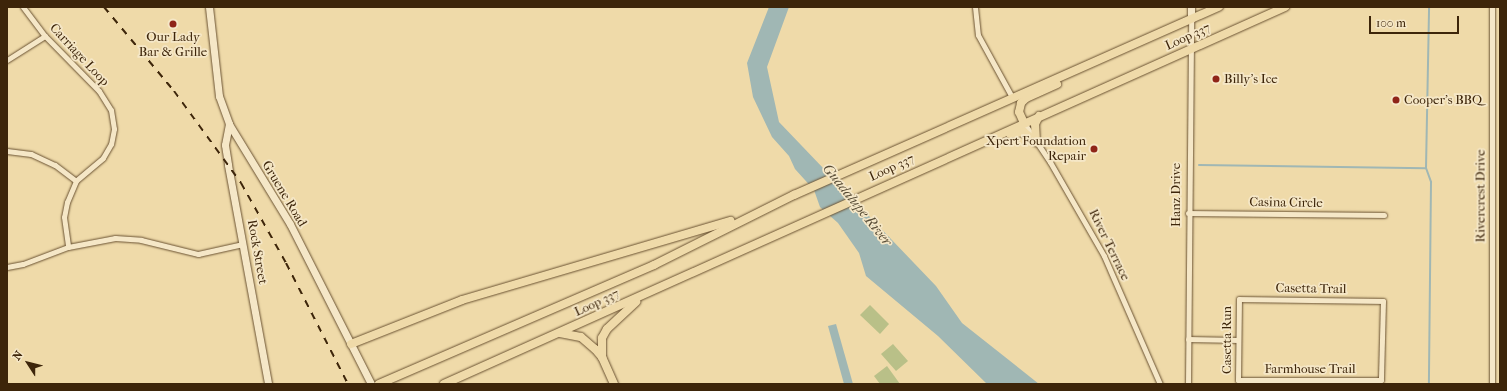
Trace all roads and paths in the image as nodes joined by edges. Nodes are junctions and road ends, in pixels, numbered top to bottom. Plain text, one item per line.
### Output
1 (23, 7) edge
2 (209, 7) edge
3 (975, 7) edge
4 (1191, 7) edge
5 (1285, 7) edge
6 (1492, 7) edge
7 (1214, 8) edge
8 (1191, 19) junction
9 (45, 36) junction
10 (1189, 50) junction
11 (7, 60) edge
12 (1085, 66) junction
13 (1012, 97) junction
14 (1039, 116) junction
15 (229, 124) junction
16 (1024, 124) junction
17 (1036, 142) junction
18 (7, 151) edge
19 (958, 152) junction
20 (76, 181) junction
21 (1188, 213) junction
22 (751, 215) junction
23 (1384, 215) dead end
24 (243, 244) junction
25 (68, 247) junction
26 (7, 267) edge
27 (644, 294) junction
28 (1238, 299) joint
29 (560, 333) junction
30 (1188, 339) junction
31 (1238, 340) junction
32 (351, 344) junction
33 (602, 357) junction
34 (1238, 380) joint
35 (1381, 380) joint
36 (268, 384) edge
37 (371, 384) edge
38 (379, 384) edge
39 (444, 384) edge
40 (614, 384) edge
41 (1160, 384) edge
42 (1188, 384) edge
43 (1492, 384) edge

1 - 9 street, Carriage Loop
2 - 15 street, Gruene Road
3 - 13 street
4 - 8 street, Hanz Drive
5 - 10 main road, Loop 337
6 - 43 street, Rivercrest Drive
7 - 8 main road, Loop 337
8 - 10 street, Hanz Drive
8 - 12 main road, Loop 337
9 - 11 street
9 - 20 street, Carriage Loop
10 - 14 main road, Loop 337
10 - 21 street, Hanz Drive
12 - 13 main road, Loop 337
12 - 16 main road
13 - 22 main road, Loop 337
14 - 16 main road, Loop 337
14 - 17 main road
15 - 24 street, Rock Street
15 - 32 street, Gruene Road
16 - 17 street, River Terrace
16 - 19 main road, Loop 337
17 - 19 main road
17 - 41 street, River Terrace
18 - 20 street
19 - 27 main road, Loop 337
20 - 25 street, Carriage Loop
21 - 23 street, Casina Circle
21 - 30 street, Hanz Drive
22 - 32 main road
22 - 38 main road, Loop 337
24 - 25 street
24 - 36 street, Rock Street
25 - 26 street
27 - 29 main road, Loop 337
27 - 33 main road
28 - 31 street, Casetta Run
28 - 35 street, Casetta Trail
29 - 33 main road
29 - 39 main road, Loop 337
30 - 31 street
30 - 42 street, Hanz Drive
31 - 34 street, Casetta Run
32 - 37 street, Gruene Road
33 - 40 main road
34 - 35 street, Farmhouse Trail

